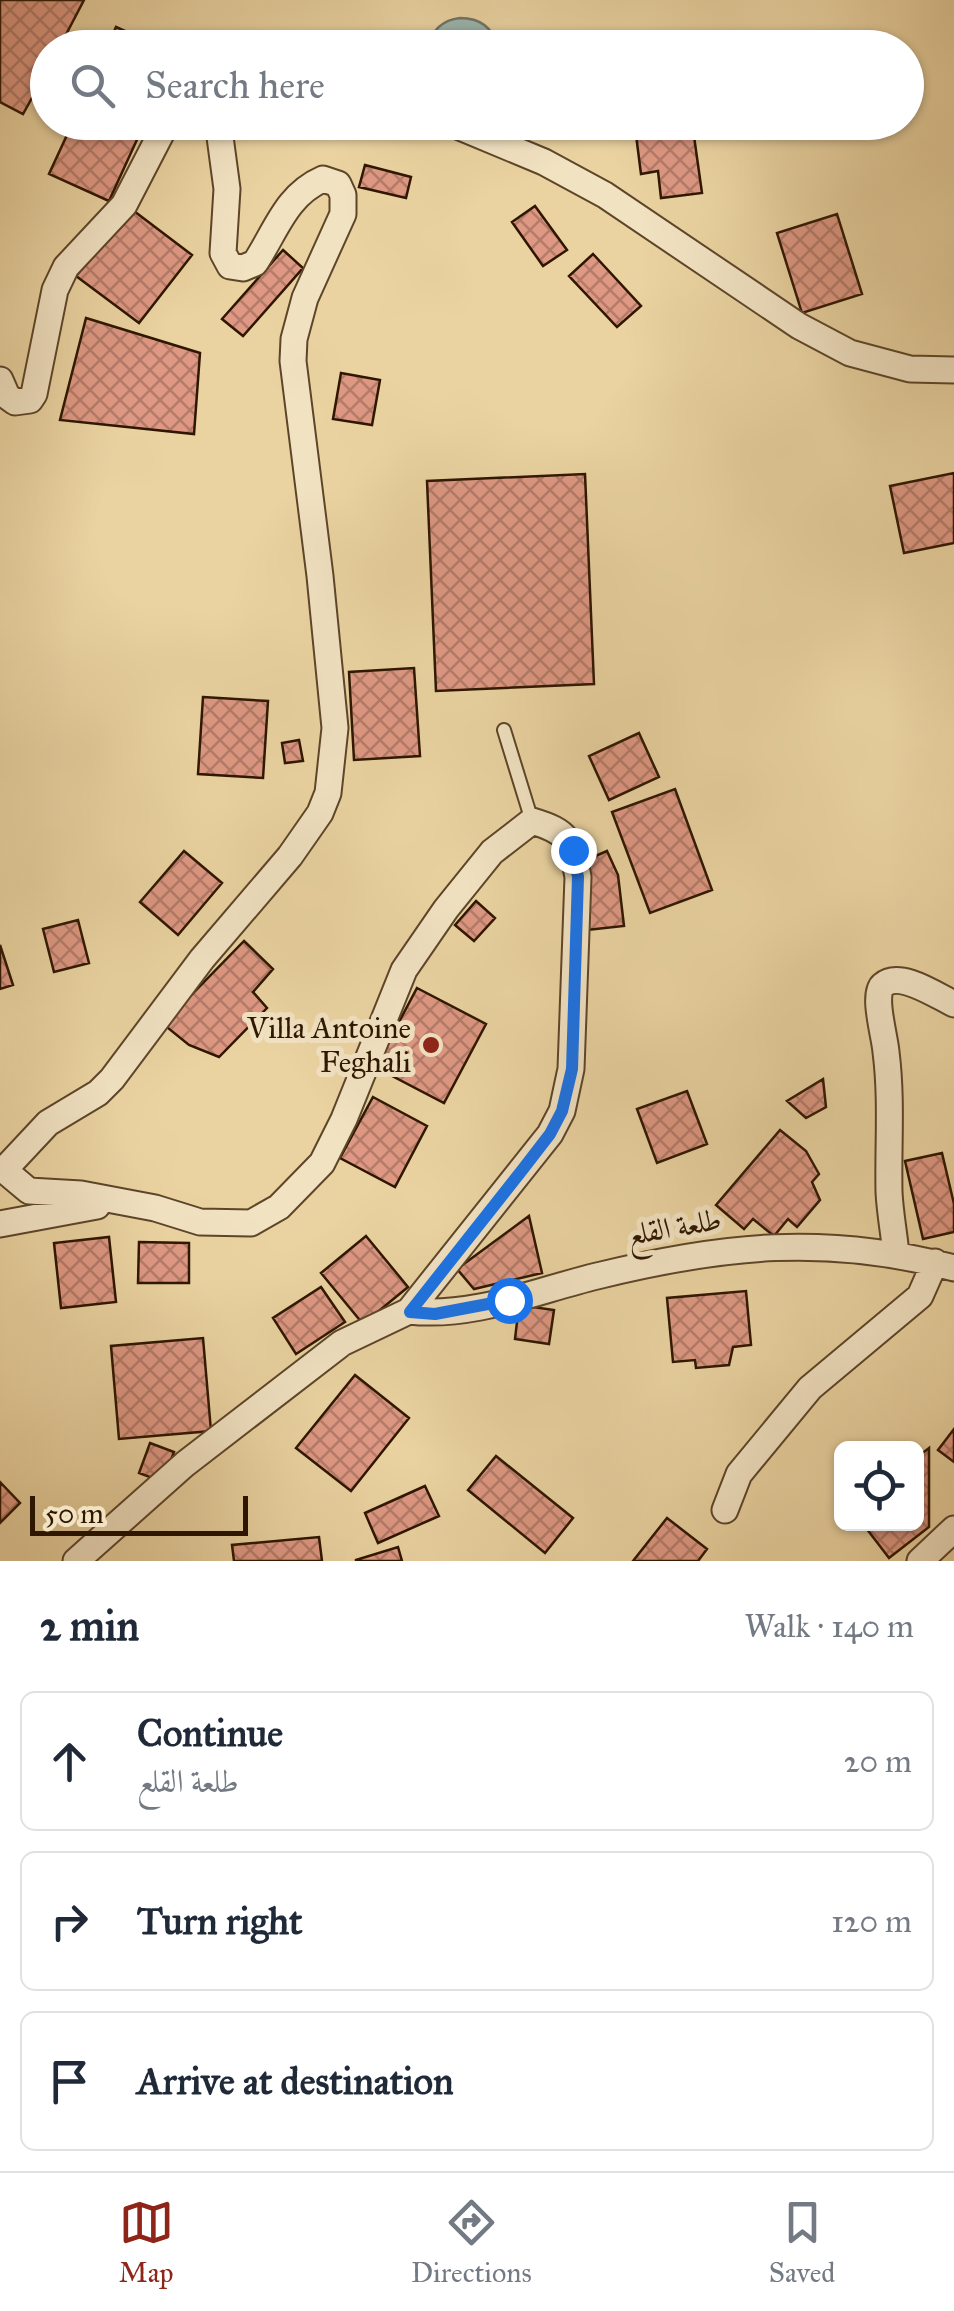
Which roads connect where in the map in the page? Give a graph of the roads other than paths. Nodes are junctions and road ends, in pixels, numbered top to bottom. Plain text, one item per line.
1 (158, 140) edge
2 (220, 140) edge
3 (491, 140) edge
4 (954, 370) edge
5 (0, 380) edge
6 (504, 730) dead end
7 (532, 821) junction
8 (954, 1004) edge
9 (2, 1172) edge
10 (116, 1203) junction
11 (0, 1224) edge
12 (896, 1254) junction
13 (944, 1265) edge
14 (410, 1312) junction
15 (725, 1510) dead end
16 (954, 1529) edge
17 (76, 1561) edge
18 (920, 1561) edge

1 - 5 street
2 - 9 street
3 - 4 street
6 - 7 lane
7 - 10 street
7 - 14 street
8 - 12 street
9 - 10 street
10 - 11 street
12 - 13 street, طلعة القلع
12 - 14 street, طلعة القلع
13 - 15 street
14 - 17 street
16 - 18 street

